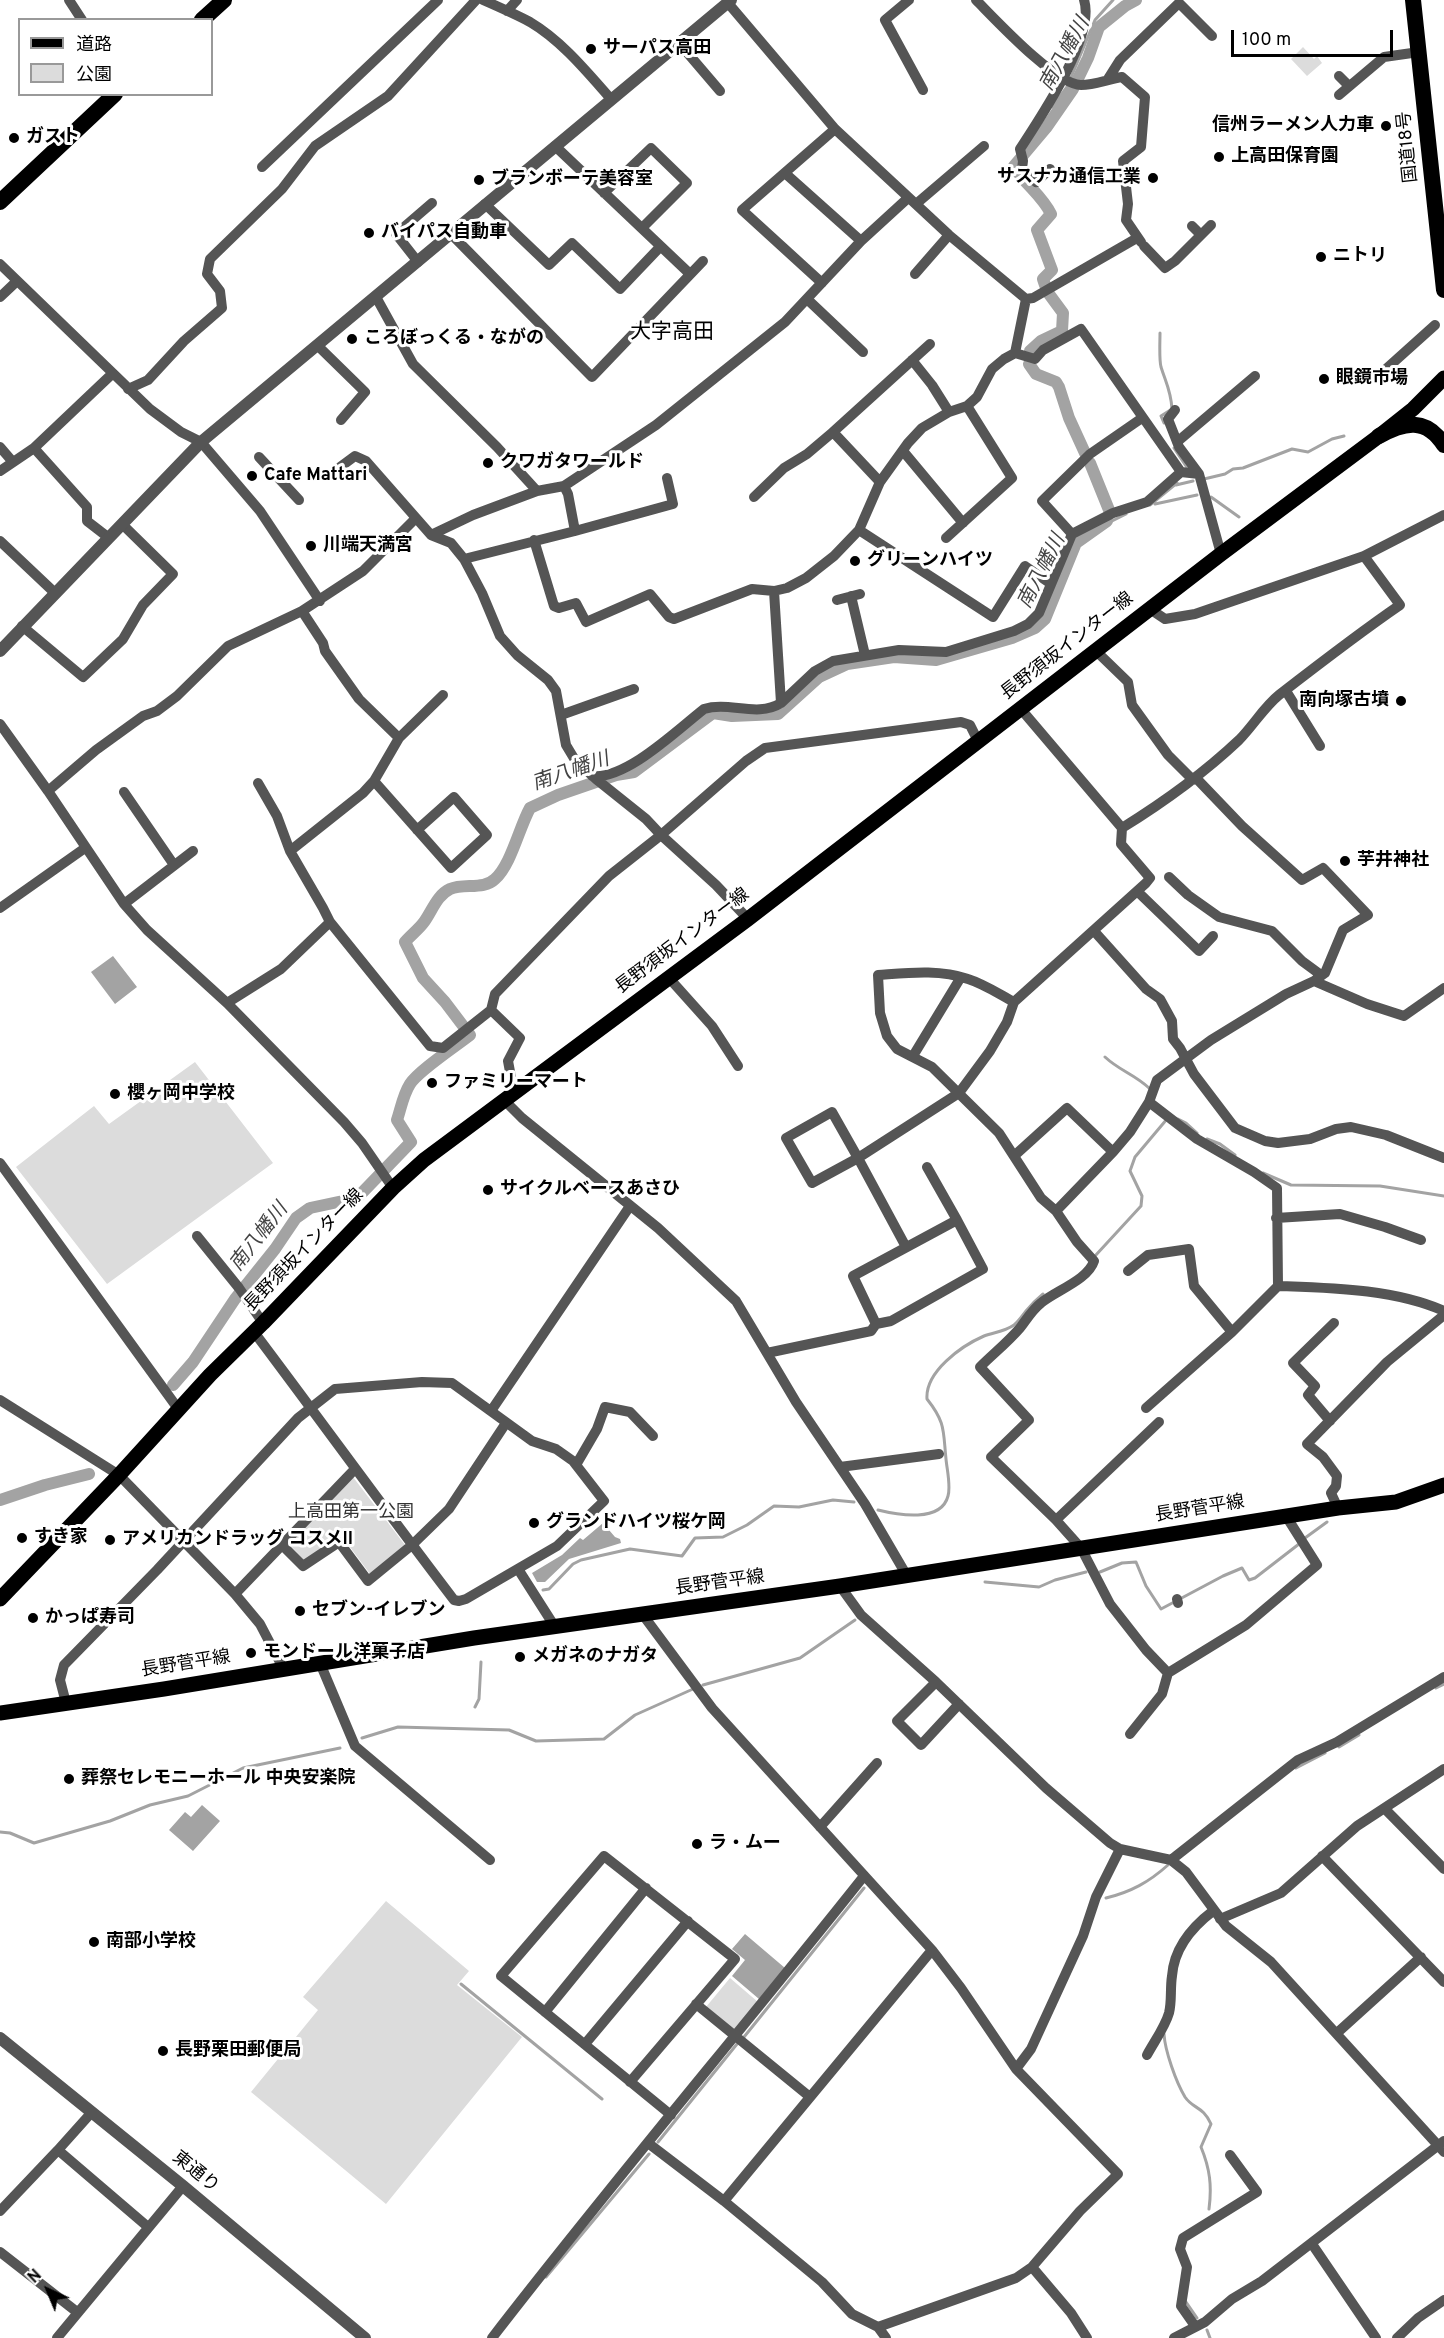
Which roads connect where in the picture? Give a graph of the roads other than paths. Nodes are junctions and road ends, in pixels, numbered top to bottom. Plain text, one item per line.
1 (69, 0) edge
2 (224, 0) edge
3 (438, 0) edge
4 (476, 0) edge
5 (483, 0) edge
6 (517, 0) edge
7 (909, 0) edge
8 (976, 0) edge
9 (1084, 0) edge
10 (1413, 0) edge
11 (725, 2) edge
12 (507, 11) junction
13 (81, 18) edge
14 (204, 18) edge
15 (1212, 36) dead end
16 (679, 43) junction
17 (1419, 52) junction
18 (1339, 76) dead end
19 (1108, 79) junction
20 (1065, 80) junction
21 (1349, 86) junction
22 (923, 90) dead end
23 (720, 91) dead end
24 (1339, 94) dead end
25 (110, 96) edge
26 (611, 99) junction
27 (835, 129) junction
28 (555, 146) junction
29 (984, 146) dead end
30 (262, 167) dead end
31 (1050, 169) dead end
32 (786, 174) junction
33 (604, 193) junction
34 (912, 201) junction
35 (0, 202) edge
36 (432, 203) dead end
37 (485, 204) junction
38 (1210, 225) dead end
39 (1192, 226) dead end
40 (642, 228) junction
41 (451, 234) junction
42 (950, 235) junction
43 (1201, 235) junction
44 (861, 242) junction
45 (1141, 242) junction
46 (660, 247) junction
47 (1441, 249) edge
48 (703, 261) dead end
49 (418, 262) junction
50 (0, 264) edge
51 (915, 273) dead end
52 (690, 274) junction
53 (17, 281) junction
54 (822, 283) junction
55 (1444, 290) edge
56 (0, 297) edge
57 (376, 297) junction
58 (1026, 298) junction
59 (807, 299) junction
60 (1435, 325) dead end
61 (930, 344) dead end
62 (318, 346) junction
63 (863, 352) dead end
64 (1015, 353) junction
65 (912, 360) junction
66 (112, 374) junction
67 (1255, 376) dead end
68 (1376, 378) dead end
69 (1444, 378) edge
70 (128, 389) junction
71 (967, 406) junction
72 (1175, 410) dead end
73 (949, 412) junction
74 (1142, 418) junction
75 (341, 420) dead end
76 (833, 432) junction
77 (1379, 436) junction
78 (201, 442) junction
79 (1177, 442) junction
80 (1444, 446) edge
81 (0, 447) edge
82 (34, 448) junction
83 (903, 451) junction
84 (259, 457) dead end
85 (12, 461) junction
86 (0, 471) edge
87 (1182, 472) junction
88 (332, 473) dead end
89 (1199, 474) junction
90 (667, 478) dead end
91 (880, 482) junction
92 (564, 486) junction
93 (537, 491) junction
94 (754, 497) dead end
95 (299, 500) dead end
96 (1444, 514) edge
97 (415, 519) junction
98 (963, 523) junction
99 (122, 524) junction
100 (859, 530) junction
101 (576, 531) junction
102 (1072, 534) junction
103 (431, 535) junction
104 (109, 538) junction
105 (946, 538) dead end
106 (534, 540) junction
107 (0, 542) edge
108 (1221, 554) junction
109 (1364, 556) junction
110 (464, 559) junction
111 (1051, 584) junction
112 (774, 591) junction
113 (55, 593) junction
114 (837, 600) dead end
115 (320, 601) junction
116 (1150, 609) junction
117 (303, 611) junction
118 (22, 627) junction
119 (0, 651) edge
120 (1096, 651) junction
121 (865, 655) junction
122 (634, 689) dead end
123 (1286, 691) junction
124 (443, 695) dead end
125 (781, 703) junction
126 (1020, 708) junction
127 (561, 715) junction
128 (0, 724) edge
129 (399, 738) junction
130 (978, 741) junction
131 (1320, 746) dead end
132 (1194, 779) junction
133 (597, 780) junction
134 (375, 781) junction
135 (258, 783) dead end
136 (48, 791) junction
137 (124, 792) dead end
138 (1122, 828) junction
139 (417, 830) junction
140 (661, 835) junction
141 (85, 848) junction
142 (193, 851) dead end
143 (290, 851) junction
144 (174, 865) junction
145 (1169, 877) dead end
146 (1138, 892) junction
147 (124, 904) junction
148 (0, 908) edge
149 (748, 919) junction
150 (330, 922) junction
151 (1094, 931) junction
152 (1213, 936) dead end
153 (962, 977) junction
154 (669, 978) junction
155 (1318, 978) junction
156 (1444, 988) edge
157 (1014, 1002) junction
158 (227, 1003) junction
159 (491, 1010) junction
160 (913, 1056) junction
161 (1186, 1060) junction
162 (738, 1066) dead end
163 (958, 1093) junction
164 (509, 1096) junction
165 (1149, 1102) junction
166 (1113, 1152) junction
167 (1014, 1156) junction
168 (858, 1158) junction
169 (1444, 1158) edge
170 (0, 1164) edge
171 (927, 1167) dead end
172 (393, 1188) junction
173 (630, 1206) junction
174 (1056, 1211) junction
175 (1276, 1218) junction
176 (957, 1220) junction
177 (197, 1236) dead end
178 (1421, 1240) dead end
179 (906, 1247) junction
180 (1128, 1271) dead end
181 (1278, 1286) junction
182 (1444, 1313) edge
183 (1334, 1323) dead end
184 (876, 1324) junction
185 (259, 1328) junction
186 (1232, 1332) junction
187 (767, 1353) junction
188 (0, 1401) edge
189 (1146, 1407) dead end
190 (311, 1408) junction
191 (179, 1410) junction
192 (491, 1411) junction
193 (1330, 1421) junction
194 (1159, 1422) dead end
195 (506, 1423) junction
196 (653, 1436) dead end
197 (939, 1454) dead end
198 (576, 1465) junction
199 (840, 1467) junction
200 (355, 1469) junction
201 (119, 1475) junction
202 (1444, 1485) edge
203 (1338, 1508) junction
204 (1286, 1516) junction
205 (1056, 1520) junction
206 (183, 1540) junction
207 (282, 1545) junction
208 (412, 1545) junction
209 (1081, 1548) junction
210 (518, 1569) junction
211 (907, 1576) junction
212 (840, 1586) junction
213 (1, 1594) edge
214 (235, 1594) junction
215 (643, 1615) junction
216 (555, 1627) junction
217 (320, 1663) junction
218 (283, 1668) junction
219 (1168, 1673) junction
220 (1444, 1677) edge
221 (936, 1682) junction
222 (66, 1703) junction
223 (959, 1704) junction
224 (0, 1713) edge
225 (1130, 1734) dead end
226 (877, 1763) dead end
227 (1444, 1769) edge
228 (1385, 1809) junction
229 (820, 1827) junction
230 (1120, 1849) junction
231 (1322, 1856) junction
232 (490, 1860) dead end
233 (1171, 1860) junction
234 (1444, 1869) edge
235 (864, 1876) junction
236 (646, 1888) junction
237 (1217, 1915) junction
238 (688, 1922) junction
239 (932, 1950) junction
240 (1421, 1957) junction
241 (1444, 1982) edge
242 (696, 2004) junction
243 (545, 2012) junction
244 (1337, 2033) junction
245 (736, 2037) junction
246 (0, 2038) edge
247 (585, 2044) junction
248 (1147, 2055) dead end
249 (1016, 2069) junction
250 (630, 2082) junction
251 (810, 2097) junction
252 (92, 2112) junction
253 (671, 2115) junction
254 (648, 2143) junction
255 (1442, 2146) edge
256 (58, 2150) junction
257 (1230, 2155) dead end
258 (183, 2186) junction
259 (724, 2201) junction
260 (0, 2211) edge
261 (148, 2227) junction
262 (1312, 2244) junction
263 (0, 2252) edge
264 (1032, 2266) junction
265 (1444, 2300) edge
266 (77, 2312) junction
267 (1195, 2326) junction
268 (878, 2327) junction
269 (57, 2338) edge
270 (365, 2338) edge
271 (492, 2338) edge
272 (886, 2338) edge
273 (1087, 2338) edge
274 (1174, 2338) edge
275 (1376, 2338) edge
276 (1397, 2338) edge

1 - 13 street
2 - 14 highway
3 - 30 street
4 - 70 street
5 - 12 street
6 - 12 street
7 - 22 street
8 - 20 street
9 - 20 street
10 - 17 highway, 国道18号
11 - 16 street
11 - 27 street
12 - 26 street
15 - 19 street
16 - 23 street
16 - 26 street
17 - 21 street
17 - 47 highway, 国道18号
18 - 21 street
19 - 20 street
19 - 45 street
20 - 31 street
21 - 24 street
25 - 35 highway
26 - 28 street
27 - 32 street
27 - 34 street
28 - 33 street
28 - 37 street
29 - 34 street
32 - 44 street
32 - 54 street
33 - 40 street
33 - 40 street
34 - 42 street
34 - 44 street
36 - 49 street
37 - 41 street
37 - 46 street
38 - 43 street
39 - 43 street
40 - 46 street
41 - 49 street
41 - 52 street
42 - 51 street
42 - 58 street
43 - 45 street
44 - 54 street
45 - 58 street
46 - 52 street
47 - 55 highway, 国道18号
48 - 52 street
49 - 57 street
50 - 53 street
53 - 56 street
53 - 66 street
54 - 59 street
57 - 62 street
57 - 93 street
58 - 64 street
59 - 63 street
59 - 92 street
60 - 68 street
61 - 65 street
62 - 75 street
62 - 78 street
64 - 71 street
64 - 74 street
65 - 73 street
65 - 76 street
66 - 70 street
66 - 82 street
67 - 79 street
69 - 77 main road, 長野須坂インター線
70 - 78 street
71 - 73 street
71 - 98 street
72 - 79 street
73 - 83 street
74 - 87 street
74 - 102 street
76 - 91 street
76 - 94 street
77 - 80 highway
77 - 108 main road, 長野須坂インター線
78 - 99 street
78 - 115 street
79 - 89 street
81 - 85 street
82 - 85 street
82 - 104 street
83 - 91 street
83 - 98 street
84 - 95 street
85 - 86 street
87 - 89 street
87 - 102 street
88 - 97 street
89 - 108 street
90 - 101 street
91 - 100 street
92 - 93 street
92 - 101 street
93 - 103 street
96 - 109 street
97 - 103 street
97 - 115 street
98 - 105 street
99 - 104 street
99 - 118 street
100 - 111 street
100 - 112 street
101 - 106 street
102 - 111 street
103 - 110 street
104 - 113 street
106 - 110 street
106 - 112 street
107 - 113 street
108 - 116 main road, 長野須坂インター線
109 - 116 street
109 - 123 street
110 - 127 street
111 - 121 street
112 - 125 street
113 - 118 street
114 - 121 street
115 - 117 street
116 - 120 main road, 長野須坂インター線
117 - 129 street
117 - 136 street
118 - 119 street
120 - 126 main road, 長野須坂インター線
120 - 132 street
121 - 125 street
122 - 127 street
123 - 131 street
123 - 132 street
124 - 129 street
125 - 133 street
126 - 130 main road, 長野須坂インター線
126 - 138 street
127 - 133 street
128 - 136 street
129 - 134 street
130 - 140 street
130 - 149 main road, 長野須坂インター線
132 - 138 street
132 - 155 street
133 - 140 street
134 - 139 street
134 - 143 street
135 - 143 street
136 - 141 street
137 - 144 street
138 - 146 street
139 - 139 street
140 - 149 street
140 - 159 street
141 - 147 street
141 - 148 street
142 - 144 street
143 - 150 street
144 - 147 street
145 - 155 street
146 - 151 street
146 - 152 street
147 - 158 street
149 - 154 main road, 長野須坂インター線
150 - 158 street
150 - 159 street
151 - 157 street
151 - 161 street
153 - 157 street
153 - 160 street
153 - 160 street
154 - 162 street
154 - 164 main road, 長野須坂インター線
155 - 156 street
155 - 161 street
157 - 163 street
158 - 172 street
159 - 164 street
160 - 163 street
161 - 165 street
161 - 169 street
163 - 167 street
163 - 168 street
164 - 172 main road, 長野須坂インター線
164 - 173 street
165 - 166 street
165 - 175 street
166 - 167 street
166 - 174 street
167 - 174 street
168 - 168 street
168 - 179 street
170 - 191 street
171 - 176 street
172 - 185 main road, 長野須坂インター線
173 - 187 street
173 - 192 street
174 - 205 street
175 - 178 street
175 - 181 street
176 - 179 street
176 - 184 street
177 - 185 street
179 - 184 street
180 - 186 street
181 - 182 street
181 - 186 street
182 - 193 street
183 - 193 street
184 - 187 street
185 - 190 street
185 - 191 main road, 長野須坂インター線
186 - 189 street
187 - 199 street
188 - 201 street
190 - 192 street
190 - 200 street
190 - 206 street
191 - 201 main road, 長野須坂インター線
192 - 195 street
193 - 203 street
194 - 205 street
195 - 198 street
195 - 208 street
196 - 198 street
197 - 199 street
198 - 210 street
199 - 211 street
200 - 207 street
200 - 208 street
201 - 206 street
201 - 213 main road, 長野須坂インター線
202 - 203 main road, 長野菅平線
203 - 204 main road, 長野菅平線
204 - 209 main road, 長野菅平線
204 - 219 street
205 - 209 street
206 - 214 street
206 - 222 street
207 - 208 street
207 - 214 street
208 - 210 street
209 - 211 main road, 長野菅平線
209 - 219 street
210 - 216 street
211 - 212 main road, 長野菅平線
212 - 215 main road, 長野菅平線
212 - 221 street
214 - 218 street
215 - 216 main road, 長野菅平線
215 - 229 street
216 - 217 main road, 長野菅平線
217 - 218 main road, 長野菅平線
217 - 232 street
218 - 222 main road, 長野菅平線
219 - 225 street
220 - 233 street
221 - 223 street
221 - 223 street
222 - 224 main road, 長野菅平線
223 - 230 street
226 - 229 street
227 - 228 street
228 - 231 street
228 - 234 street
229 - 235 street
230 - 233 street
230 - 249 street
231 - 237 street
231 - 240 street
233 - 237 street
235 - 239 street
235 - 245 street
236 - 238 street
236 - 243 street
236 - 243 street
237 - 244 street
237 - 248 street
238 - 242 street
238 - 247 street
239 - 249 street
239 - 251 street
240 - 241 street
240 - 244 street
242 - 245 street
242 - 250 street
243 - 247 street
244 - 255 street
245 - 251 street
245 - 253 street
246 - 252 street, 東通り
247 - 250 street
249 - 264 street
250 - 253 street
251 - 259 street
252 - 256 street
252 - 258 street, 東通り
253 - 254 street
254 - 259 street
254 - 271 street
255 - 262 street
256 - 260 street
256 - 261 street
257 - 267 street
258 - 261 street
258 - 270 street, 東通り
259 - 268 street
261 - 266 street
262 - 267 street
262 - 275 street
263 - 266 street
264 - 268 street
264 - 273 street
265 - 276 street
266 - 269 street
267 - 274 street
268 - 272 street

